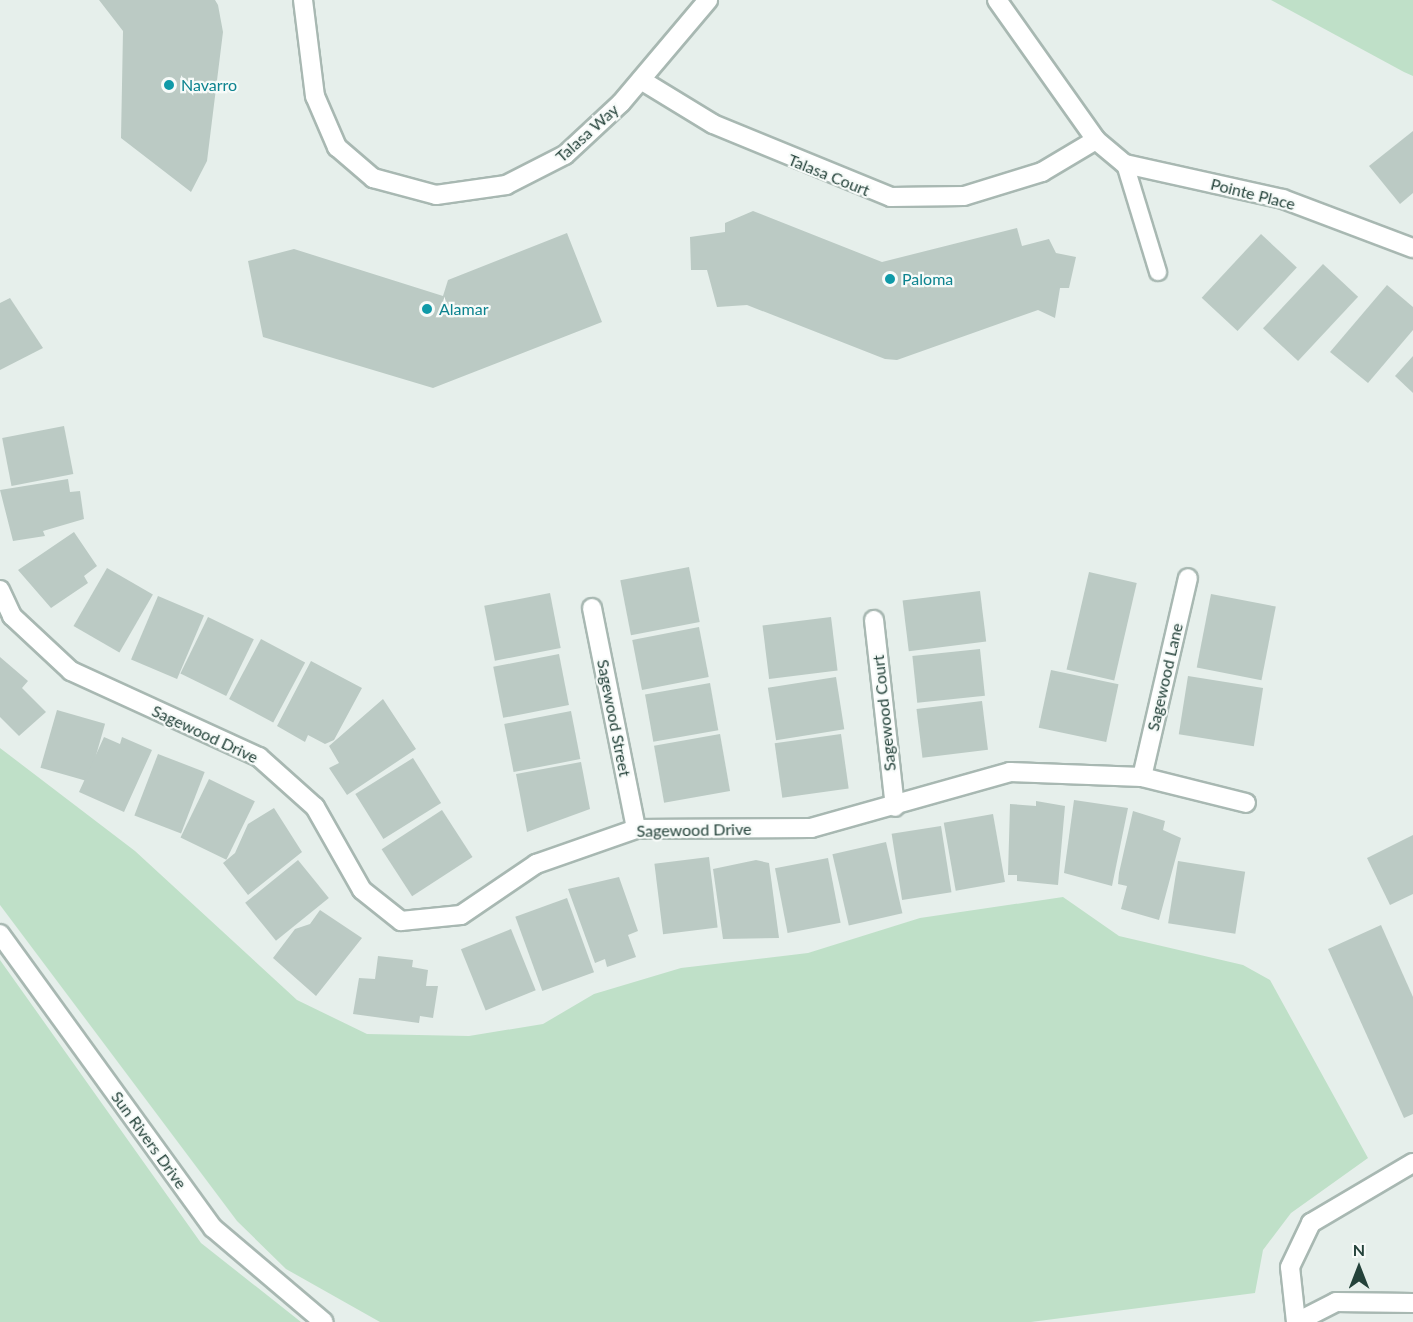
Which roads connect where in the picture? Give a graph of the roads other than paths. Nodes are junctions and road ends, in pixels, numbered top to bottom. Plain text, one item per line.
1 (303, 0) edge
2 (708, 0) edge
3 (997, 0) edge
4 (641, 80) junction
5 (1096, 140) junction
6 (1125, 164) junction
7 (1413, 248) edge
8 (1158, 272) dead end
9 (1188, 578) dead end
10 (0, 590) edge
11 (592, 608) dead end
12 (874, 620) dead end
13 (1142, 777) junction
14 (1246, 803) dead end
15 (895, 807) junction
16 (636, 829) junction
17 (0, 934) edge
18 (1413, 1163) edge
19 (1413, 1303) edge
20 (324, 1322) edge
21 (1296, 1322) edge

1 - 4 street, Talasa Way
2 - 4 street, Talasa Way
3 - 5 street
4 - 5 street, Talasa Court
5 - 6 street, Pointe Place
6 - 7 street, Pointe Place
6 - 8 lane
9 - 13 street, Sagewood Lane
10 - 16 street, Sagewood Drive
11 - 16 street, Sagewood Street
12 - 15 street, Sagewood Court
13 - 14 street, Sagewood Drive
13 - 15 street, Sagewood Drive
15 - 16 street, Sagewood Drive
17 - 20 street, Sun Rivers Drive
18 - 21 street
19 - 21 street

